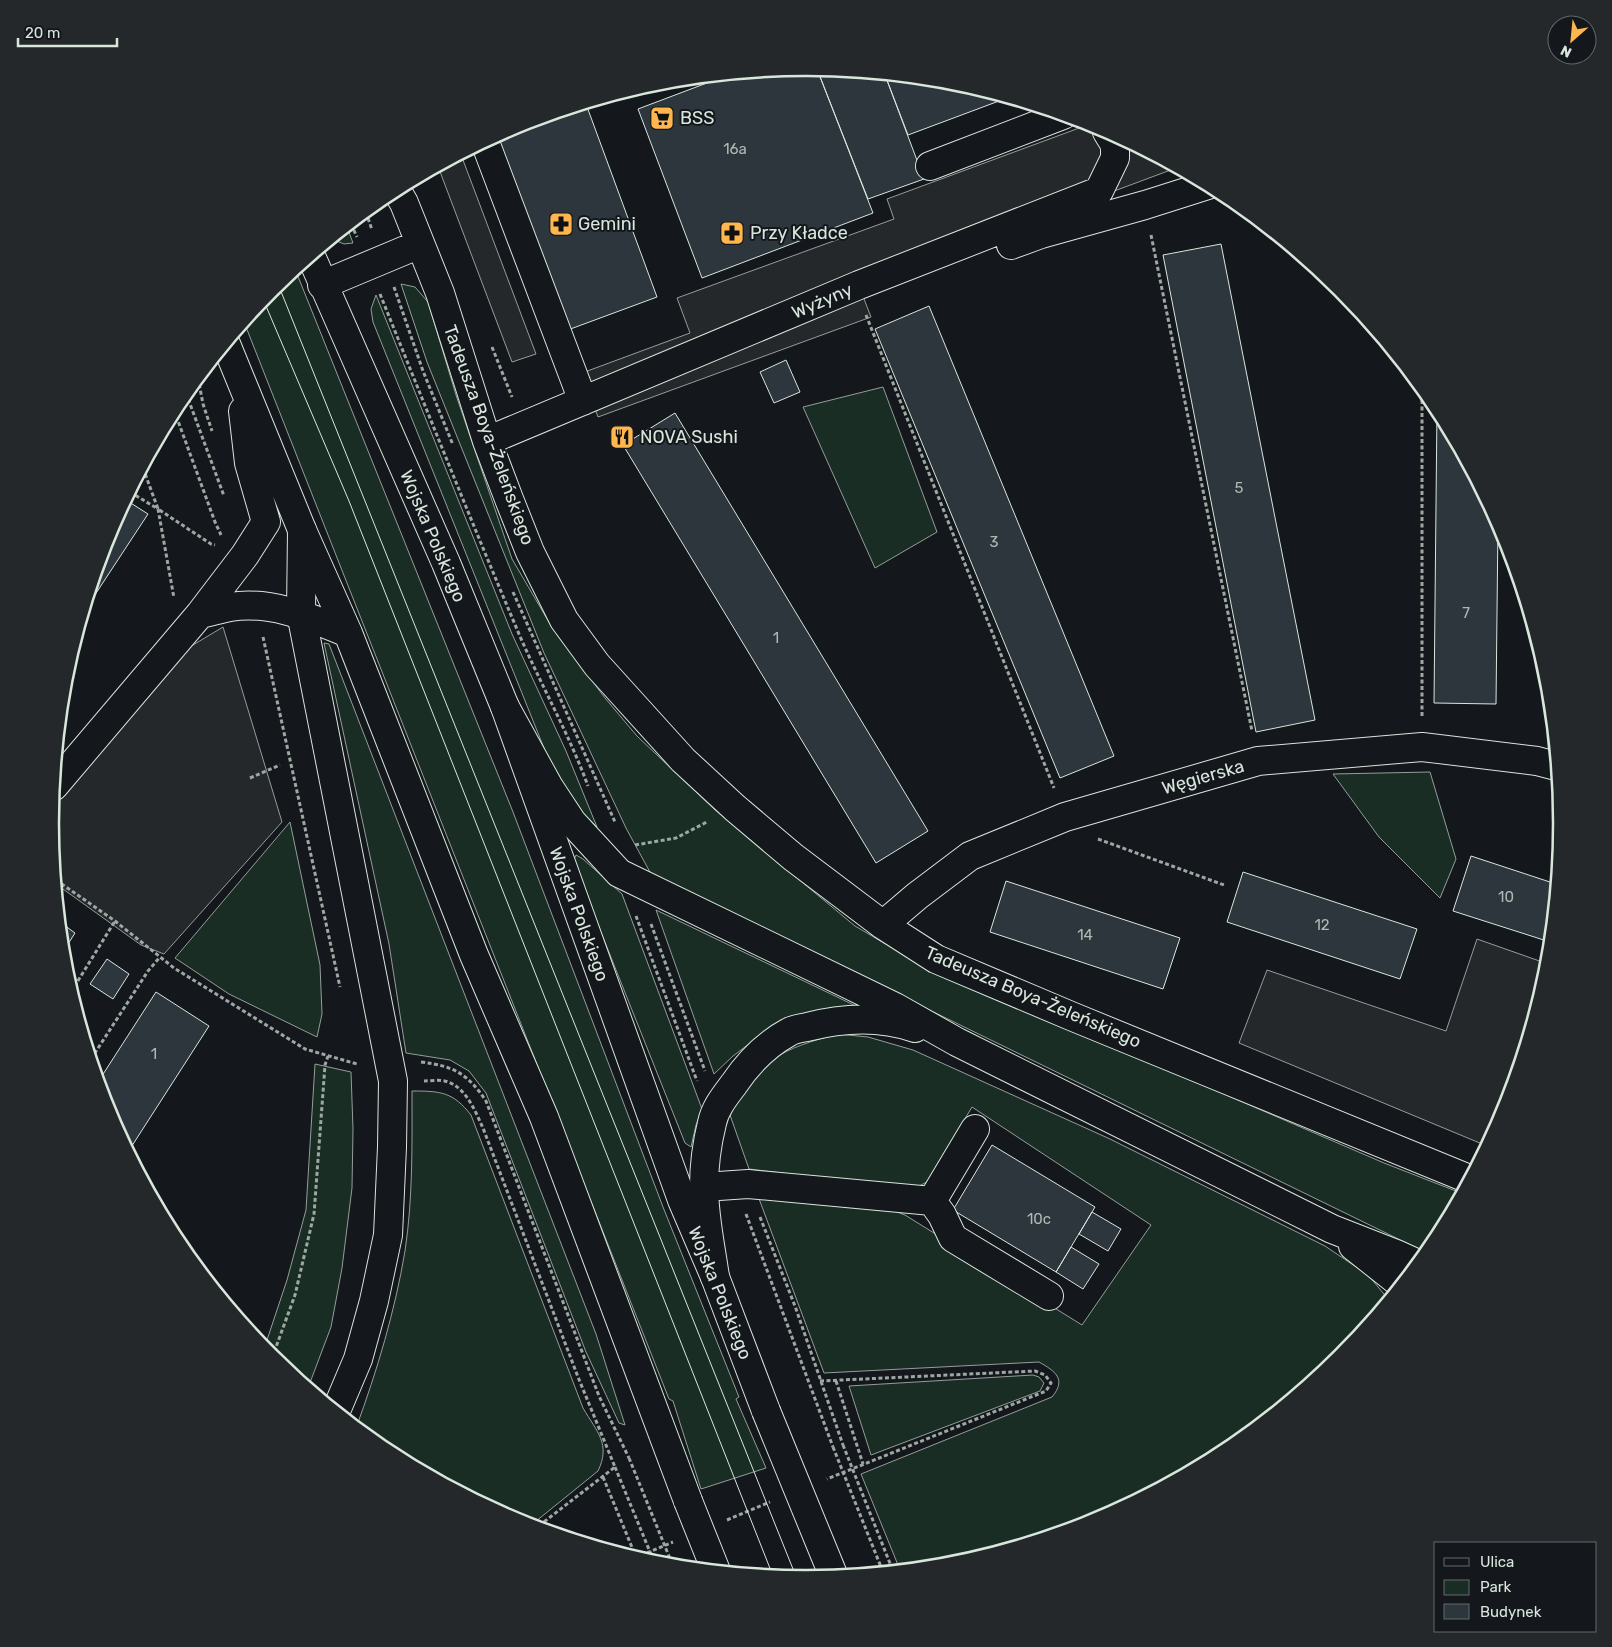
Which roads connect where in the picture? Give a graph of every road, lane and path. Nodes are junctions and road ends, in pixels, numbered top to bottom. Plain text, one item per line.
1 (1053, 119) edge
2 (1116, 144) edge
3 (487, 148) edge
4 (930, 166) dead end
5 (1199, 188) edge
6 (399, 197) edge
7 (1145, 206) junction
8 (368, 219) edge
9 (354, 229) edge
10 (420, 244) junction
11 (313, 262) edge
12 (377, 262) junction
13 (903, 269) junction
14 (322, 285) junction
15 (865, 312) dead end
16 (228, 350) edge
17 (240, 382) junction
18 (583, 401) junction
19 (1422, 401) edge
20 (189, 402) edge
21 (178, 420) edge
22 (487, 440) junction
23 (457, 454) dead end
24 (146, 475) edge
25 (135, 495) edge
26 (225, 498) dead end
27 (158, 510) junction
28 (302, 530) junction
29 (223, 539) dead end
30 (219, 546) dead end
31 (513, 592) dead end
32 (176, 605) dead end
33 (257, 606) junction
34 (301, 613) junction
35 (200, 614) junction
36 (348, 633) junction
37 (505, 707) junction
38 (1422, 746) junction
39 (1258, 761) junction
40 (280, 765) dead end
41 (1551, 765) edge
42 (250, 778) dead end
43 (60, 779) edge
44 (590, 791) dead end
45 (735, 808) junction
46 (1065, 816) junction
47 (616, 823) dead end
48 (1094, 836) dead end
49 (628, 878) junction
50 (61, 884) edge
51 (1224, 885) dead end
52 (115, 921) junction
53 (883, 925) junction
54 (160, 957) junction
55 (76, 983) edge
56 (342, 996) dead end
57 (957, 1042) junction
58 (95, 1053) edge
59 (356, 1054) dead end
60 (328, 1056) junction
61 (358, 1064) junction
62 (392, 1072) junction
63 (715, 1114) junction
64 (975, 1129) dead end
65 (1464, 1177) edge
66 (741, 1184) junction
67 (704, 1187) junction
68 (932, 1201) junction
69 (1332, 1230) junction
70 (1411, 1261) edge
71 (715, 1277) junction
72 (1397, 1281) edge
73 (1049, 1296) dead end
74 (275, 1349) edge
75 (820, 1380) junction
76 (836, 1381) junction
77 (338, 1406) edge
78 (863, 1464) junction
79 (615, 1467) junction
80 (603, 1477) junction
81 (827, 1479) dead end
82 (772, 1501) dead end
83 (726, 1520) dead end
84 (543, 1523) edge
85 (681, 1538) dead end
86 (632, 1549) edge
87 (646, 1553) edge
88 (651, 1554) edge
89 (670, 1558) edge
90 (713, 1565) edge
91 (891, 1565) edge
92 (882, 1566) edge
93 (831, 1570) edge

1 - 4 street
2 - 13 street, Wyżyny
3 - 18 street
5 - 7 street
6 - 10 street, Tadeusza Boya-Żeleńskiego
7 - 13 street
7 - 39 path
8 - 12 path
9 - 12 path
10 - 12 street
10 - 22 street, Tadeusza Boya-Żeleńskiego
11 - 14 street, Wojska Polskiego
12 - 14 street
12 - 23 path
12 - 44 path
13 - 18 street, Wyżyny
14 - 37 street, Wojska Polskiego
15 - 46 path
16 - 17 street
17 - 28 street
17 - 35 street
18 - 22 street, Wyżyny
19 - 38 path
20 - 26 path
21 - 29 path
22 - 45 street, Tadeusza Boya-Żeleńskiego
24 - 27 path
25 - 27 path
27 - 30 path
27 - 32 path
28 - 34 street
28 - 36 street
31 - 47 path
33 - 34 street
33 - 35 street
33 - 56 path
34 - 36 street
34 - 62 street
35 - 43 street
36 - 90 street, bridge
37 - 49 street
37 - 71 street, Wojska Polskiego
38 - 39 street, Węgierska
38 - 41 street, Węgierska
39 - 46 street, Węgierska
40 - 42 path
45 - 49 path
45 - 53 street, Tadeusza Boya-Żeleńskiego
46 - 53 street, Węgierska
48 - 51 path
49 - 57 street
49 - 63 path
49 - 63 path
50 - 52 path
52 - 54 path
52 - 55 path
53 - 65 street, Tadeusza Boya-Żeleńskiego
54 - 58 path
54 - 60 path
57 - 63 street
57 - 69 street
59 - 61 path
60 - 61 path
60 - 74 path
61 - 62 path
62 - 77 street
62 - 79 path
62 - 89 path, bridge
63 - 67 street
64 - 68 street
66 - 67 street
66 - 68 street
66 - 75 path
66 - 92 path, bridge
67 - 71 street
68 - 73 street
69 - 70 street
69 - 72 street
71 - 93 street, Wojska Polskiego, bridge
75 - 76 path
75 - 91 path, bridge
76 - 78 path
76 - 78 path
78 - 81 path
79 - 80 path
79 - 88 path, bridge
80 - 84 path
80 - 86 path
82 - 83 path
85 - 87 path

